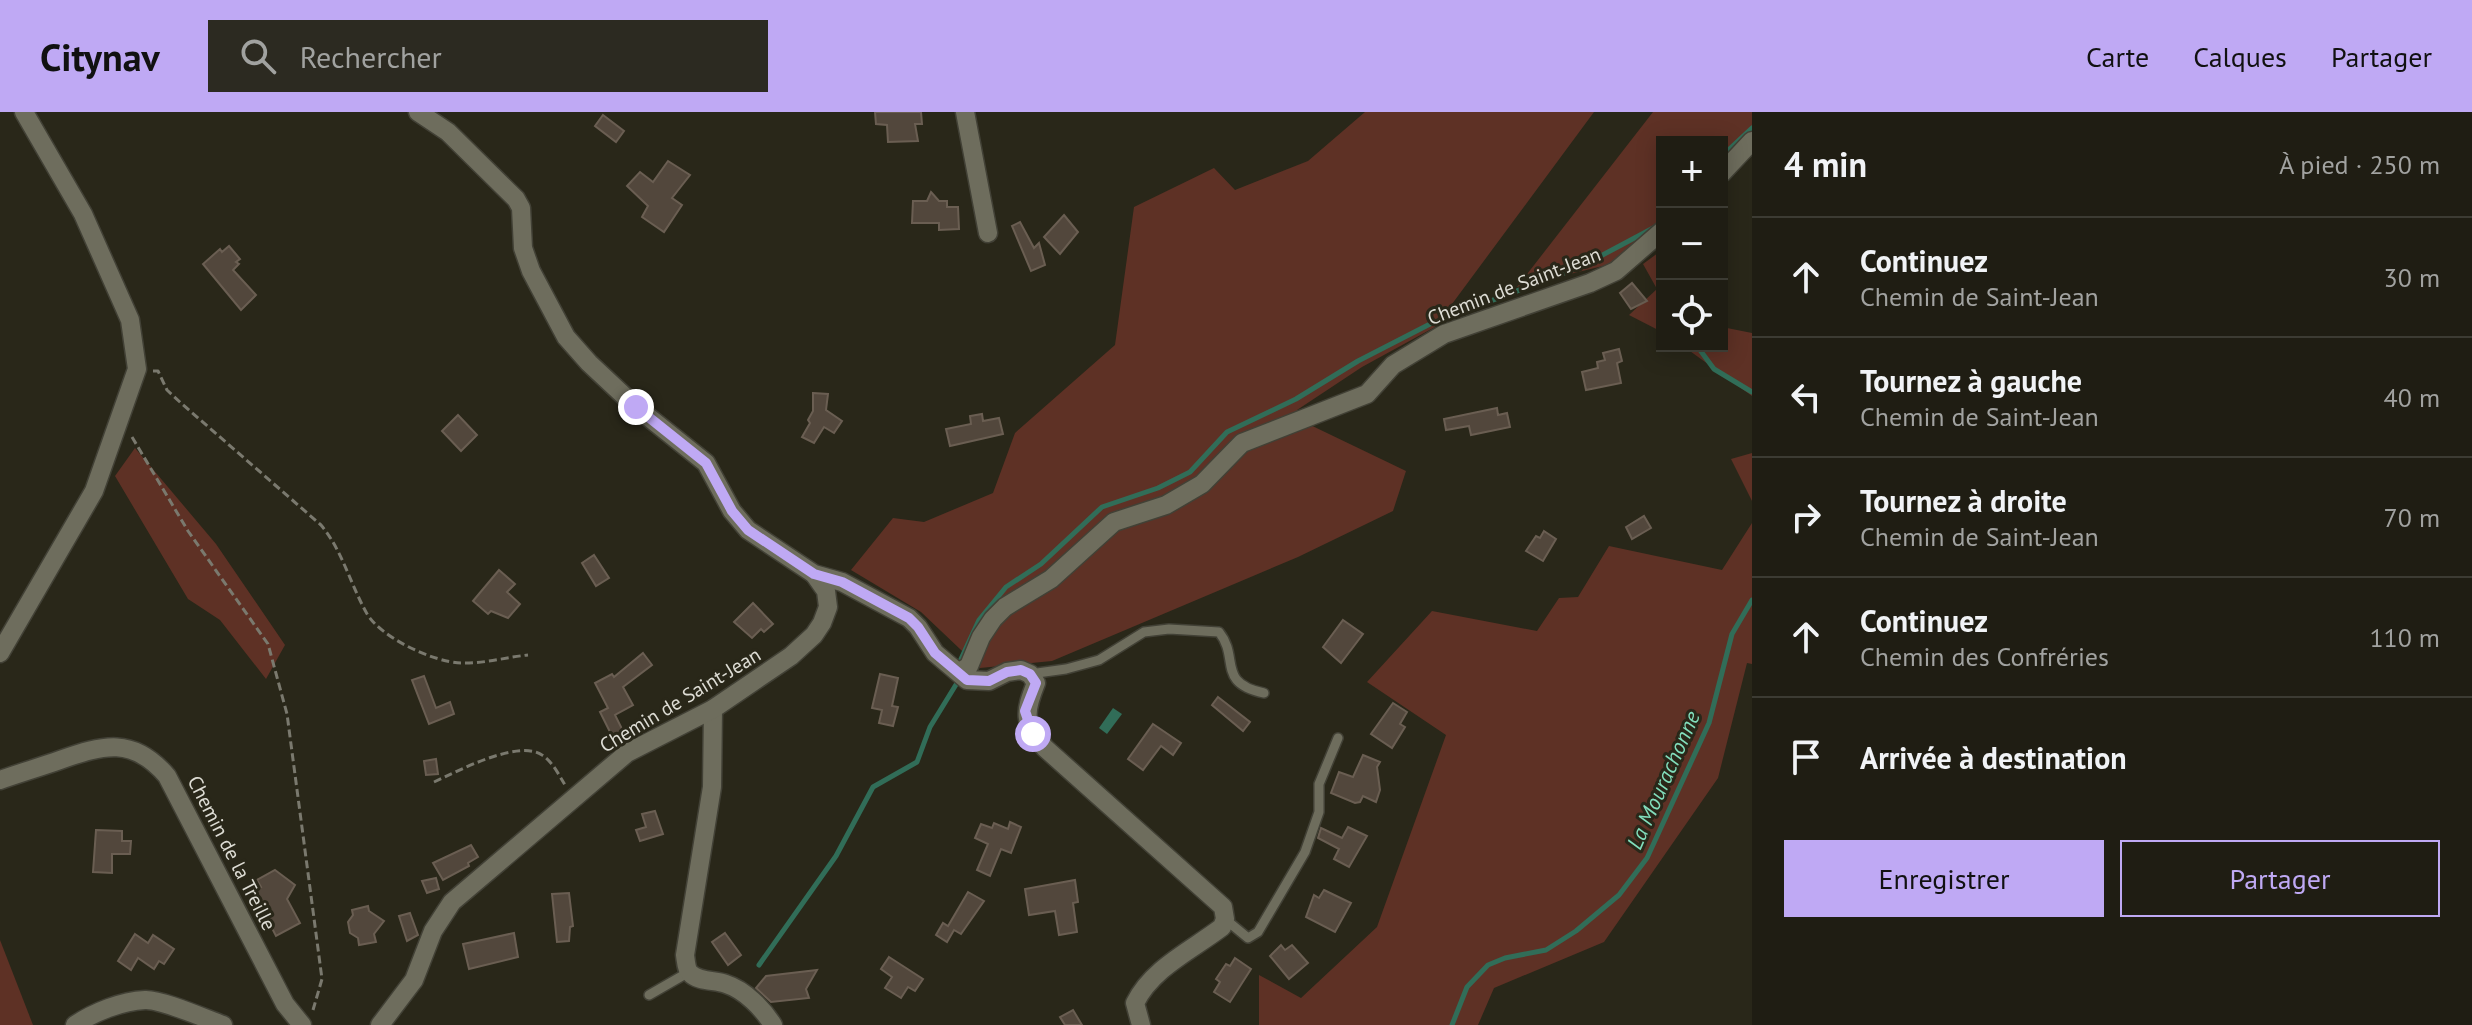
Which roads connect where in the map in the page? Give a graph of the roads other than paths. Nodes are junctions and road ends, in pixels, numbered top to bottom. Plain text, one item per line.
1 (24, 112) edge
2 (418, 112) edge
3 (965, 112) edge
4 (1752, 141) edge
5 (1728, 167) edge
6 (988, 233) dead end
7 (1656, 236) edge
8 (814, 574) junction
9 (0, 653) edge
10 (960, 672) junction
11 (1030, 674) junction
12 (1264, 693) dead end
13 (713, 709) junction
14 (1338, 738) dead end
15 (0, 780) edge
16 (1225, 919) junction
17 (689, 972) junction
18 (649, 995) dead end
19 (307, 1017) edge
20 (75, 1025) edge
21 (223, 1025) edge
22 (380, 1025) edge
23 (773, 1025) edge
24 (1141, 1025) edge

1 - 9 street
2 - 8 street
3 - 6 street
4 - 5 street
7 - 10 street, Chemin de Saint-Jean
8 - 10 street
8 - 13 street, Chemin de Saint-Jean
10 - 11 street
11 - 12 lane
11 - 16 street
13 - 17 street
13 - 22 street, Chemin de Saint-Jean
14 - 16 lane
15 - 19 street, Chemin de la Treille
16 - 24 street
17 - 18 lane
17 - 23 street
20 - 21 street

